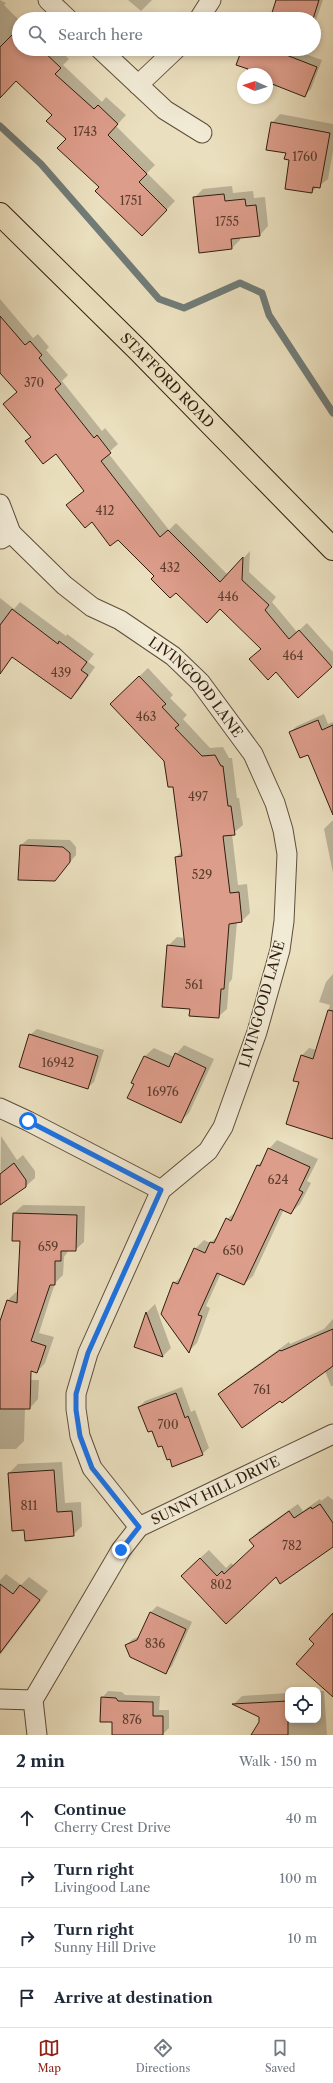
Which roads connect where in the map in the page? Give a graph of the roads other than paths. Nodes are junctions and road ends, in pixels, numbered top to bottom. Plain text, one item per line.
1 (48, 0) edge
2 (211, 0) edge
3 (61, 12) edge
4 (203, 12) edge
5 (108, 56) edge
6 (168, 56) edge
7 (138, 84) junction
8 (202, 133) dead end
9 (0, 214) edge
10 (0, 504) edge
11 (5, 536) edge
12 (333, 549) edge
13 (0, 1108) edge
14 (161, 1190) junction
15 (333, 1434) edge
16 (139, 1527) junction
17 (0, 1699) edge
18 (33, 1700) junction
19 (38, 1735) edge

1 - 3 street
2 - 4 street
5 - 7 street
6 - 7 street
7 - 8 street
9 - 12 main road, STAFFORD ROAD
10 - 11 street, LIVINGOOD LANE
11 - 14 street, LIVINGOOD LANE
13 - 14 street
14 - 16 street, LIVINGOOD LANE
15 - 16 street, SUNNY HILL DRIVE
16 - 18 street, SUNNY HILL DRIVE
17 - 18 street
18 - 19 street

